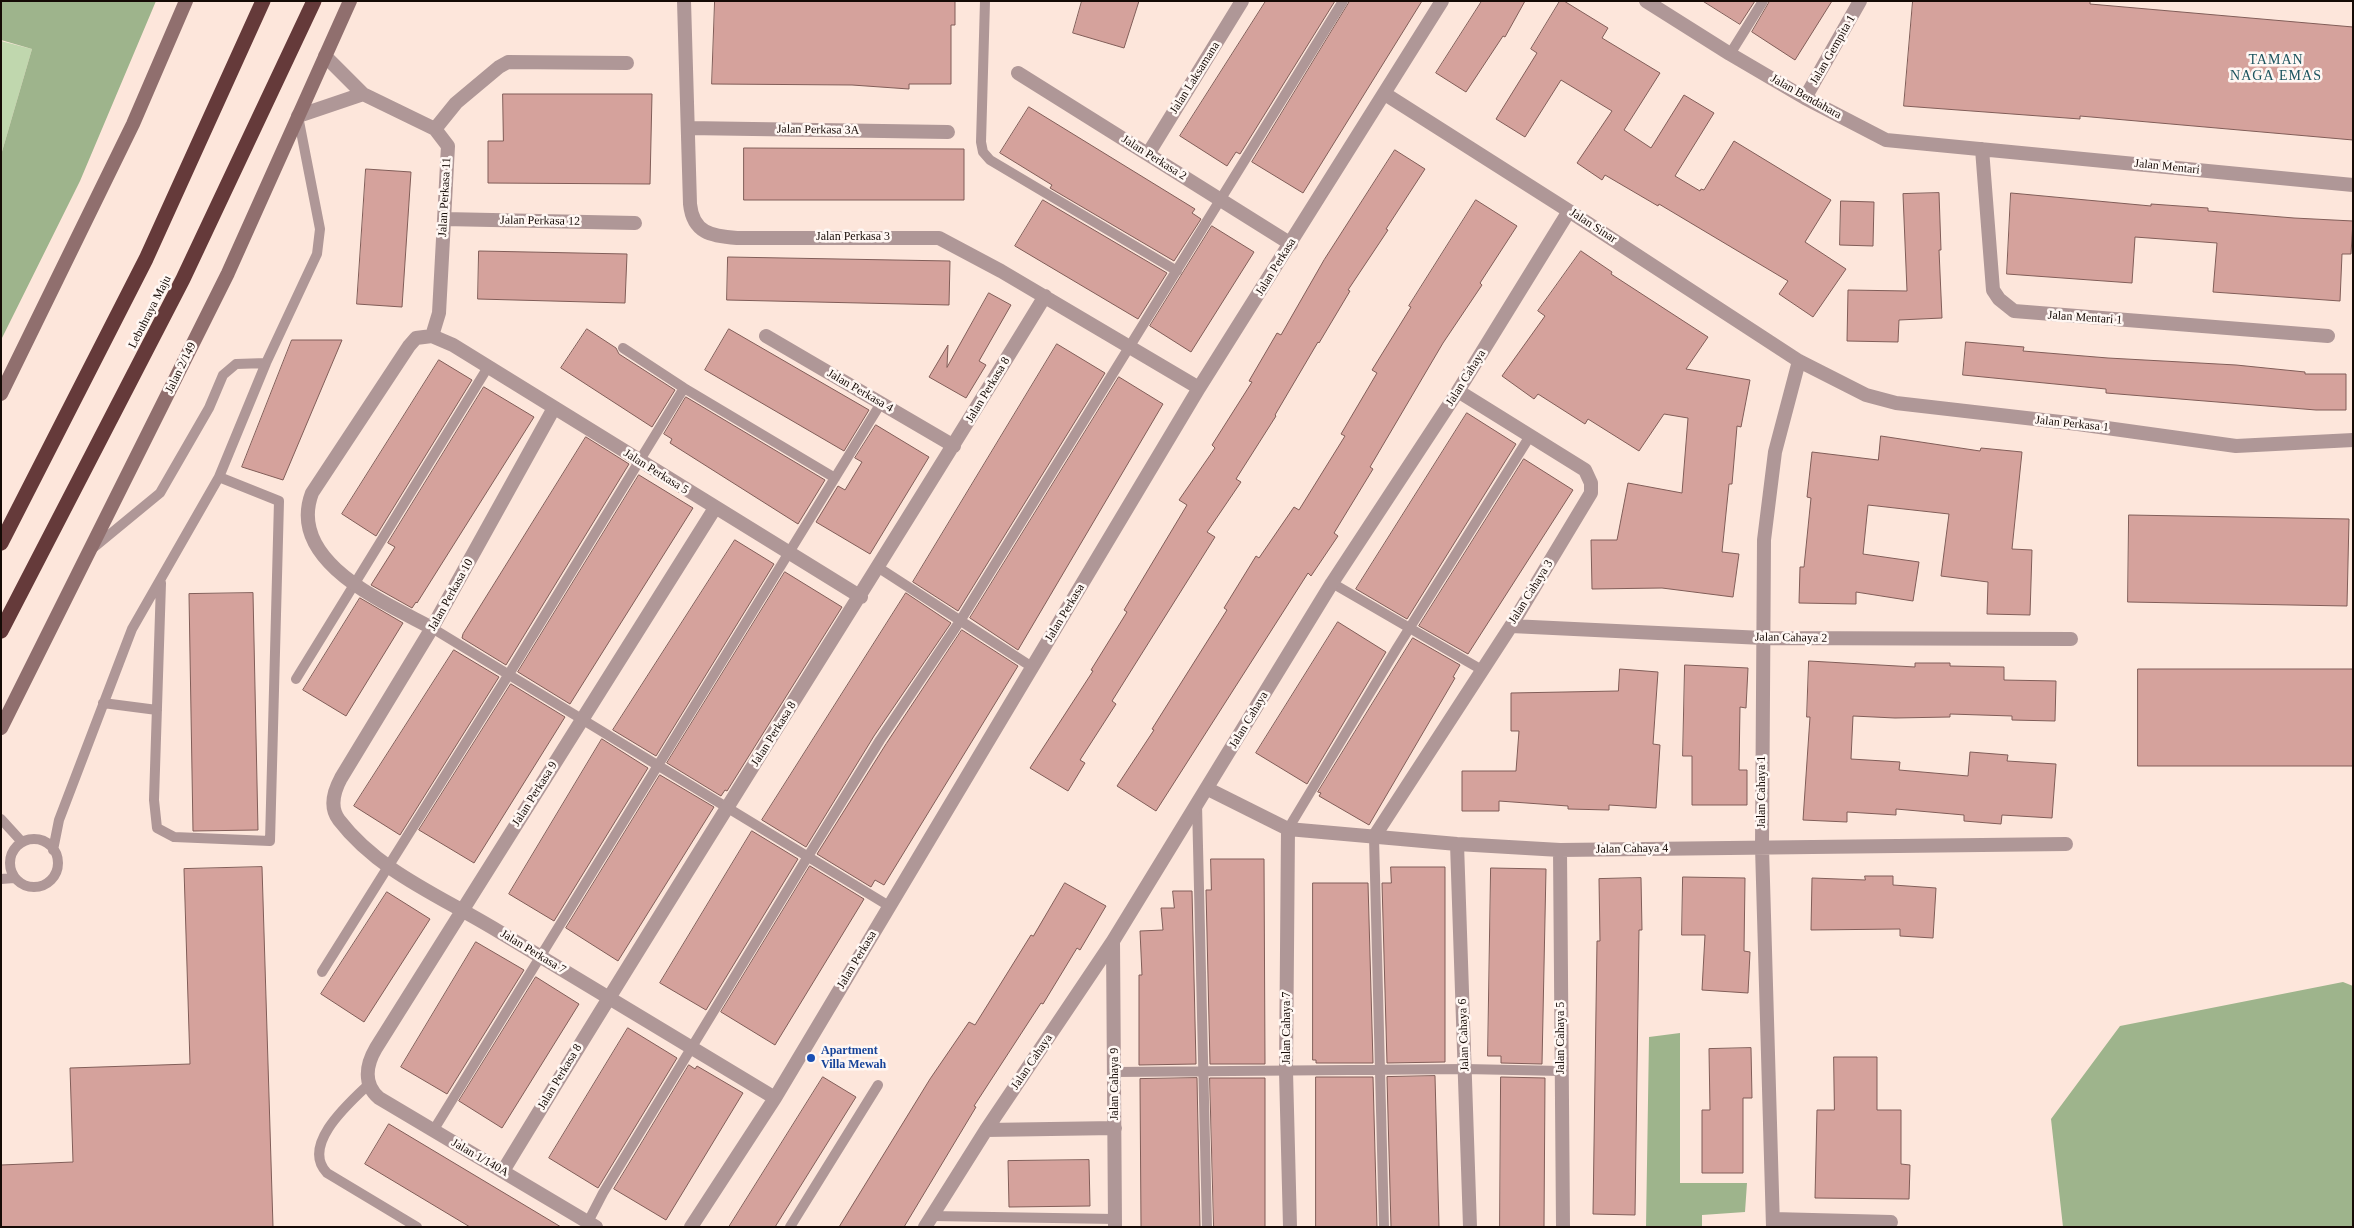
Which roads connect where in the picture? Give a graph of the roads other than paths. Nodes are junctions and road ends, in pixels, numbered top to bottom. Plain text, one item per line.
1 (186, 1) edge
2 (263, 1) edge
3 (314, 1) edge
4 (350, 1) edge
5 (684, 1) edge
6 (985, 1) edge
7 (1242, 1) edge
8 (1343, 1) edge
9 (1442, 1) edge
10 (1763, 1) edge
11 (1860, 1) edge
12 (1652, 3) edge
13 (1730, 54) junction
14 (325, 56) junction
15 (627, 63) dead end
16 (1018, 73) dead end
17 (363, 94) junction
18 (1385, 94) junction
19 (1805, 98) junction
20 (298, 116) junction
21 (435, 128) junction
22 (688, 128) junction
23 (948, 132) dead end
24 (1982, 149) junction
25 (1148, 154) junction
26 (2353, 186) edge
27 (1220, 200) junction
28 (1569, 211) junction
29 (444, 219) junction
30 (635, 223) dead end
31 (1290, 244) junction
32 (1176, 271) junction
33 (1044, 296) junction
34 (432, 336) junction
35 (766, 336) dead end
36 (2328, 336) dead end
37 (1130, 347) junction
38 (623, 348) dead end
39 (1799, 361) junction
40 (266, 363) junction
41 (488, 367) junction
42 (684, 388) junction
43 (1199, 388) junction
44 (1458, 391) junction
45 (1, 394) edge
46 (881, 403) junction
47 (554, 408) junction
48 (1530, 436) junction
49 (2353, 440) edge
50 (954, 446) junction
51 (640, 461) junction
52 (219, 477) junction
53 (835, 478) junction
54 (715, 508) junction
55 (1, 543) edge
56 (90, 551) junction
57 (790, 553) junction
58 (879, 568) junction
59 (161, 582) junction
60 (1332, 583) junction
61 (352, 584) junction
62 (861, 597) junction
63 (960, 621) junction
64 (1510, 626) junction
65 (432, 628) junction
66 (1409, 629) junction
67 (1, 631) edge
68 (1763, 638) junction
69 (2071, 639) dead end
70 (1032, 667) junction
71 (1482, 670) junction
72 (509, 674) junction
73 (296, 679) dead end
74 (104, 703) junction
75 (157, 710) junction
76 (582, 720) junction
77 (1, 728) edge
78 (658, 766) junction
79 (341, 778) joint
80 (1208, 789) junction
81 (1197, 804) junction
82 (728, 807) junction
83 (1, 819) edge
84 (1288, 829) junction
85 (1374, 836) junction
86 (22, 842) junction
87 (1457, 844) junction
88 (2066, 844) dead end
89 (1762, 847) junction
90 (53, 850) junction
91 (1560, 850) junction
92 (806, 858) junction
93 (387, 867) junction
94 (14, 878) junction
95 (1, 879) edge
96 (889, 906) junction
97 (462, 910) junction
98 (1113, 941) junction
99 (540, 956) junction
100 (322, 972) dead end
101 (608, 998) junction
102 (691, 1047) junction
103 (1380, 1070) junction
104 (1465, 1070) junction
105 (1203, 1071) junction
106 (1286, 1071) junction
107 (1561, 1071) junction
108 (1116, 1072) junction
109 (369, 1084) junction
110 (878, 1085) dead end
111 (775, 1098) junction
112 (1115, 1128) junction
113 (986, 1130) junction
114 (433, 1131) junction
115 (503, 1171) junction
116 (928, 1221) edge
117 (1890, 1222) dead end
118 (1115, 1223) edge
119 (1773, 1223) edge
120 (592, 1224) edge
121 (417, 1227) edge
122 (691, 1227) edge
123 (790, 1227) edge
124 (1207, 1227) edge
125 (1290, 1227) edge
126 (1384, 1227) edge
127 (1470, 1227) edge
128 (1563, 1227) edge

1 - 45 main road
2 - 55 highway
3 - 67 highway, Lebuhraya Maju
4 - 14 main road, Jalan 2/149
5 - 22 street, Jalan Perkasa 3
6 - 32 lane
7 - 25 street, Jalan Laksamana
8 - 27 lane
9 - 18 street, Jalan Perkasa
10 - 13 lane
11 - 19 street, Jalan Gempita 1
12 - 13 street, Jalan Bendahara
13 - 19 street, Jalan Bendahara
14 - 17 street
14 - 20 main road, Jalan 2/149
15 - 21 street
16 - 25 street, Jalan Perkasa 2
17 - 20 street
17 - 21 street
18 - 28 street, Jalan Sinar
18 - 31 street, Jalan Perkasa
19 - 24 street, Jalan Bendahara
20 - 40 lane
20 - 56 main road, Jalan 2/149
21 - 29 street, Jalan Perkasa 11
22 - 23 street, Jalan Perkasa 3A
22 - 33 street, Jalan Perkasa 3
24 - 26 street, Jalan Mentari
24 - 36 street, Jalan Mentari 1
25 - 27 street, Jalan Perkasa 2
27 - 31 street, Jalan Perkasa 2
27 - 32 lane
28 - 39 street, Jalan Sinar
28 - 44 street, Jalan Cahaya
29 - 30 street, Jalan Perkasa 12
29 - 34 street, Jalan Perkasa 11
31 - 43 street, Jalan Perkasa
32 - 37 lane
33 - 37 street, Jalan Perkasa 3
33 - 50 street, Jalan Perkasa 8
34 - 41 street, Jalan Perkasa 5
34 - 61 street
35 - 46 street, Jalan Perkasa 4
37 - 43 street, Jalan Perkasa 3
37 - 63 lane
38 - 42 lane
39 - 49 street, Jalan Perkasa 1
39 - 68 street, Jalan Cahaya 1
40 - 52 lane
40 - 56 lane
41 - 47 street, Jalan Perkasa 5
41 - 61 lane
42 - 51 lane
42 - 53 lane
43 - 70 street, Jalan Perkasa
44 - 48 street, Jalan Cahaya 3
44 - 60 street, Jalan Cahaya
46 - 50 street, Jalan Perkasa 4
46 - 53 lane
47 - 51 street, Jalan Perkasa 5
47 - 65 street, Jalan Perkasa 10
48 - 64 street, Jalan Cahaya 3
48 - 66 lane
50 - 58 street, Jalan Perkasa 8
51 - 54 street, Jalan Perkasa 5
51 - 72 lane
52 - 59 lane
52 - 75 lane
53 - 57 lane
54 - 57 street, Jalan Perkasa 5
54 - 76 street, Jalan Perkasa 9
56 - 77 main road, Jalan 2/149
57 - 62 street, Jalan Perkasa 5
57 - 78 lane
58 - 62 street, Jalan Perkasa 8
58 - 63 lane
59 - 74 lane
59 - 75 lane
60 - 66 lane
60 - 80 street, Jalan Cahaya
61 - 65 street
61 - 73 lane
62 - 82 street, Jalan Perkasa 8
63 - 70 lane
63 - 92 lane
64 - 68 street, Jalan Cahaya 2
64 - 71 street, Jalan Cahaya 3
65 - 72 lane
65 - 79 street, Jalan Perkasa 10
66 - 71 lane
66 - 84 lane
68 - 69 street, Jalan Cahaya 2
68 - 89 street, Jalan Cahaya 1
70 - 96 street, Jalan Perkasa
71 - 85 street, Jalan Cahaya 3
72 - 76 lane
72 - 93 lane
74 - 75 lane
74 - 90 lane
76 - 78 lane
76 - 97 street, Jalan Perkasa 9
78 - 82 lane
78 - 99 lane
79 - 93 street, Jalan Perkasa 7
80 - 81 street, Jalan Cahaya
80 - 84 street, Jalan Cahaya 4
81 - 98 street, Jalan Cahaya
81 - 105 lane
82 - 92 lane
82 - 101 street, Jalan Perkasa 8
83 - 86 lane
84 - 85 street, Jalan Cahaya 4
84 - 106 street, Jalan Cahaya 7
85 - 87 street, Jalan Cahaya 4
85 - 103 lane
86 - 90 lane
86 - 94 lane
87 - 91 street, Jalan Cahaya 4
87 - 104 street, Jalan Cahaya 6
88 - 89 street, Jalan Cahaya 4
89 - 91 street, Jalan Cahaya 4
89 - 119 street, Jalan Cahaya 1
90 - 94 lane
91 - 107 street, Jalan Cahaya 5
92 - 96 lane
92 - 102 lane
93 - 97 street, Jalan Perkasa 7
93 - 100 lane
94 - 95 lane
96 - 111 street, Jalan Perkasa
97 - 99 street, Jalan Perkasa 7
97 - 109 street, Jalan Perkasa 9
98 - 108 street, Jalan Cahaya 9
98 - 113 street, Jalan Cahaya
99 - 101 street, Jalan Perkasa 7
99 - 114 lane
101 - 102 street, Jalan Perkasa 7
101 - 115 street, Jalan Perkasa 8
102 - 111 street, Jalan Perkasa 7
102 - 120 lane
103 - 104 lane
103 - 106 lane
103 - 126 lane
104 - 107 lane
104 - 127 street, Jalan Cahaya 6
105 - 106 lane
105 - 108 lane
105 - 124 lane
106 - 125 street, Jalan Cahaya 7
107 - 128 street, Jalan Cahaya 5
108 - 112 street, Jalan Cahaya 9
109 - 114 street, Jalan 1/140A
109 - 121 lane
110 - 123 lane
111 - 122 street, Jalan Perkasa
112 - 113 street
112 - 118 street, Jalan Cahaya 9
113 - 116 street, Jalan Cahaya
114 - 115 street, Jalan 1/140A
115 - 120 street, Jalan 1/140A
116 - 118 lane
117 - 119 street

